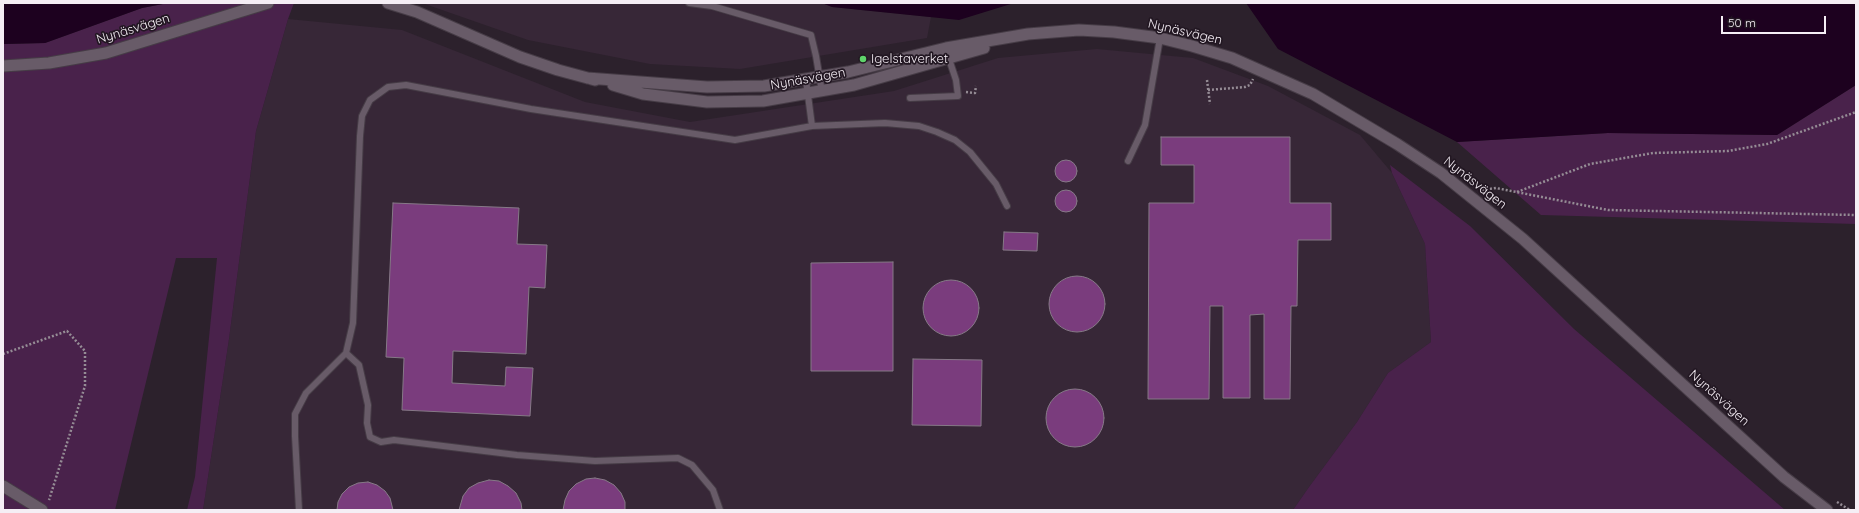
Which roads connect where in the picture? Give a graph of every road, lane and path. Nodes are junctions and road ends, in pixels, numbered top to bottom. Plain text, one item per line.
1 (268, 3) edge
2 (388, 3) edge
3 (689, 3) edge
4 (1160, 38) junction
5 (948, 53) junction
6 (3, 66) edge
7 (1259, 69) junction
8 (820, 77) junction
9 (587, 78) junction
10 (806, 80) junction
11 (1207, 80) dead end
12 (976, 86) dead end
13 (1208, 90) junction
14 (822, 92) junction
15 (973, 93) dead end
16 (808, 95) junction
17 (910, 98) dead end
18 (1210, 104) dead end
19 (1856, 112) edge
20 (812, 126) junction
21 (1128, 161) dead end
22 (1481, 190) dead end
23 (1517, 192) junction
24 (1007, 206) dead end
25 (1856, 215) edge
26 (346, 353) junction
27 (3, 354) edge
28 (3, 486) edge
29 (45, 506) edge
30 (299, 510) edge
31 (720, 510) edge
32 (1827, 510) edge

1 - 6 street, Nynäsvägen
2 - 9 street, Nynäsvägen
3 - 8 lane
4 - 5 street, Nynäsvägen
4 - 7 street, Nynäsvägen
4 - 21 lane
5 - 8 street, Nynäsvägen
5 - 14 street, Nynäsvägen
5 - 17 lane
7 - 13 path
7 - 32 street, Nynäsvägen
8 - 10 street, Nynäsvägen
8 - 14 lane
9 - 10 street, Nynäsvägen
9 - 16 street, Nynäsvägen
10 - 16 lane
11 - 13 path
12 - 15 path
13 - 18 path
14 - 16 street, Nynäsvägen
16 - 20 lane
19 - 23 path
20 - 24 lane
20 - 26 lane
22 - 23 path
23 - 25 path
26 - 30 lane
26 - 31 lane
27 - 29 path
28 - 29 street

